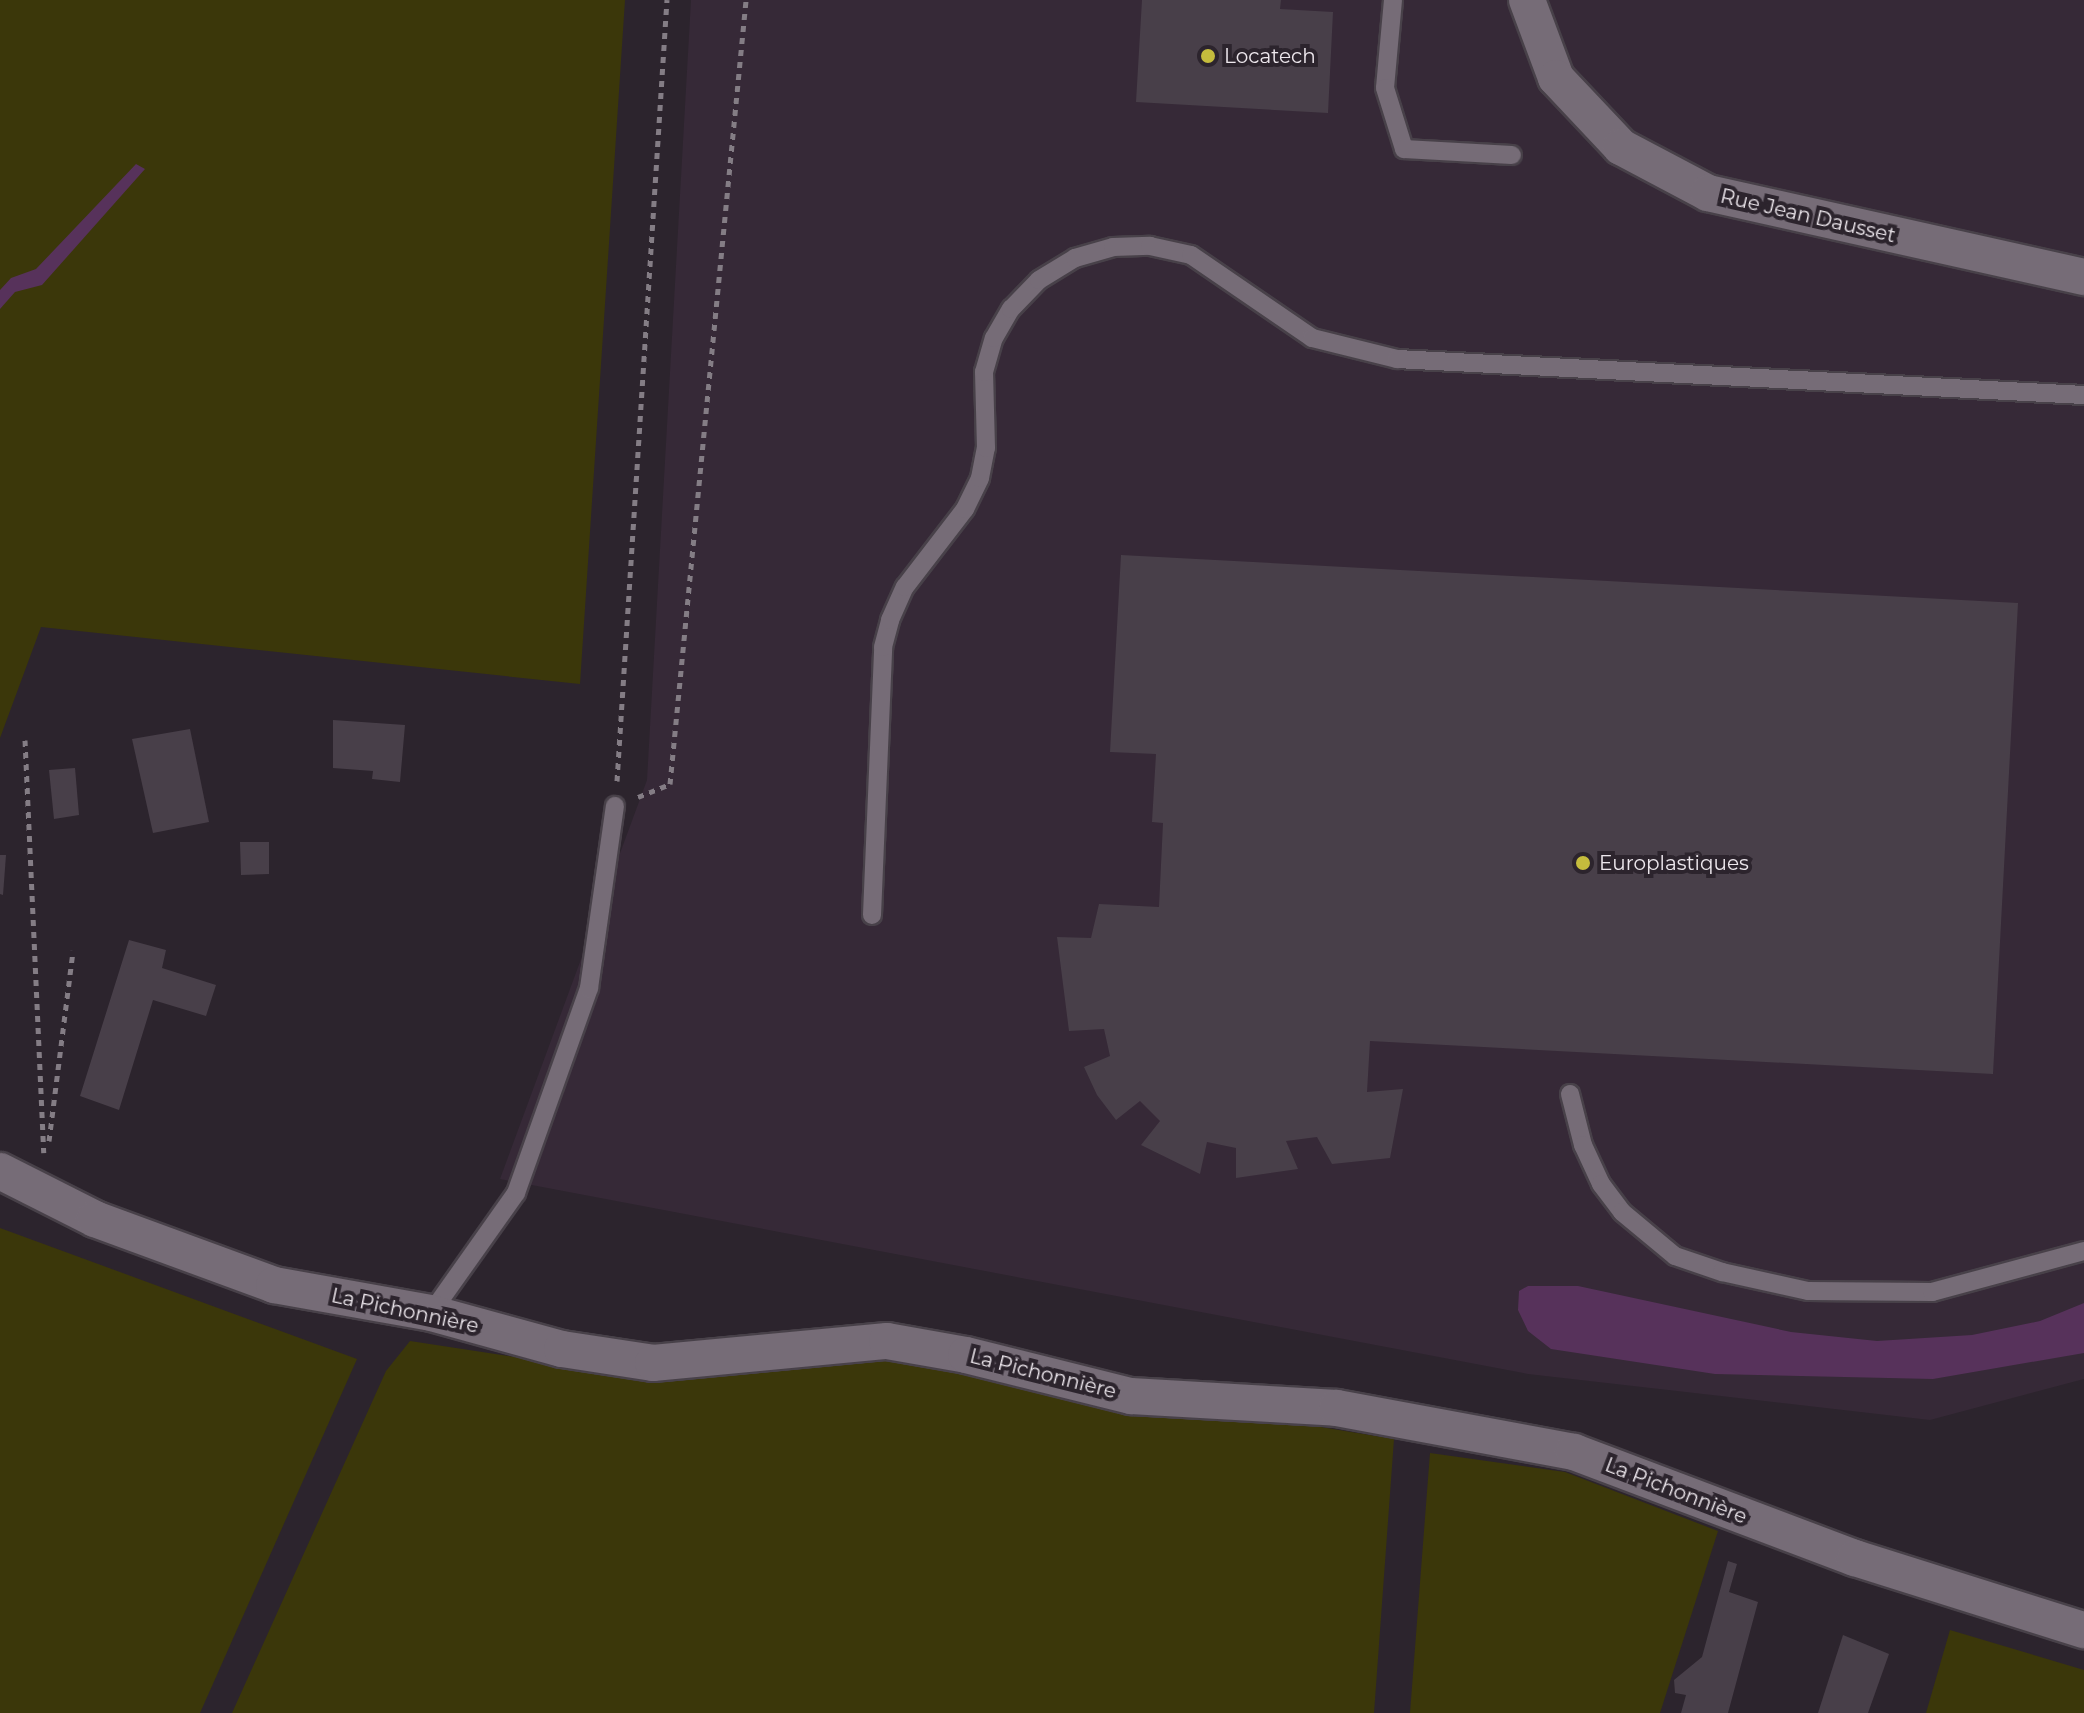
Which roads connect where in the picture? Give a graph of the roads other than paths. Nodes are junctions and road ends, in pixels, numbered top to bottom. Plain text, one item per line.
1 (1393, 0) edge
2 (1527, 0) edge
3 (1512, 155) dead end
4 (2084, 277) edge
5 (2084, 395) edge
6 (615, 806) road end
7 (872, 915) dead end
8 (1570, 1094) dead end
9 (13, 1178) edge
10 (2084, 1251) edge
11 (431, 1313) junction
12 (2084, 1630) edge

1 - 3 lane
2 - 4 street, Rue Jean Dausset
5 - 7 lane
6 - 11 lane
8 - 10 lane
9 - 11 street, La Pichonnière
11 - 12 street, La Pichonnière

